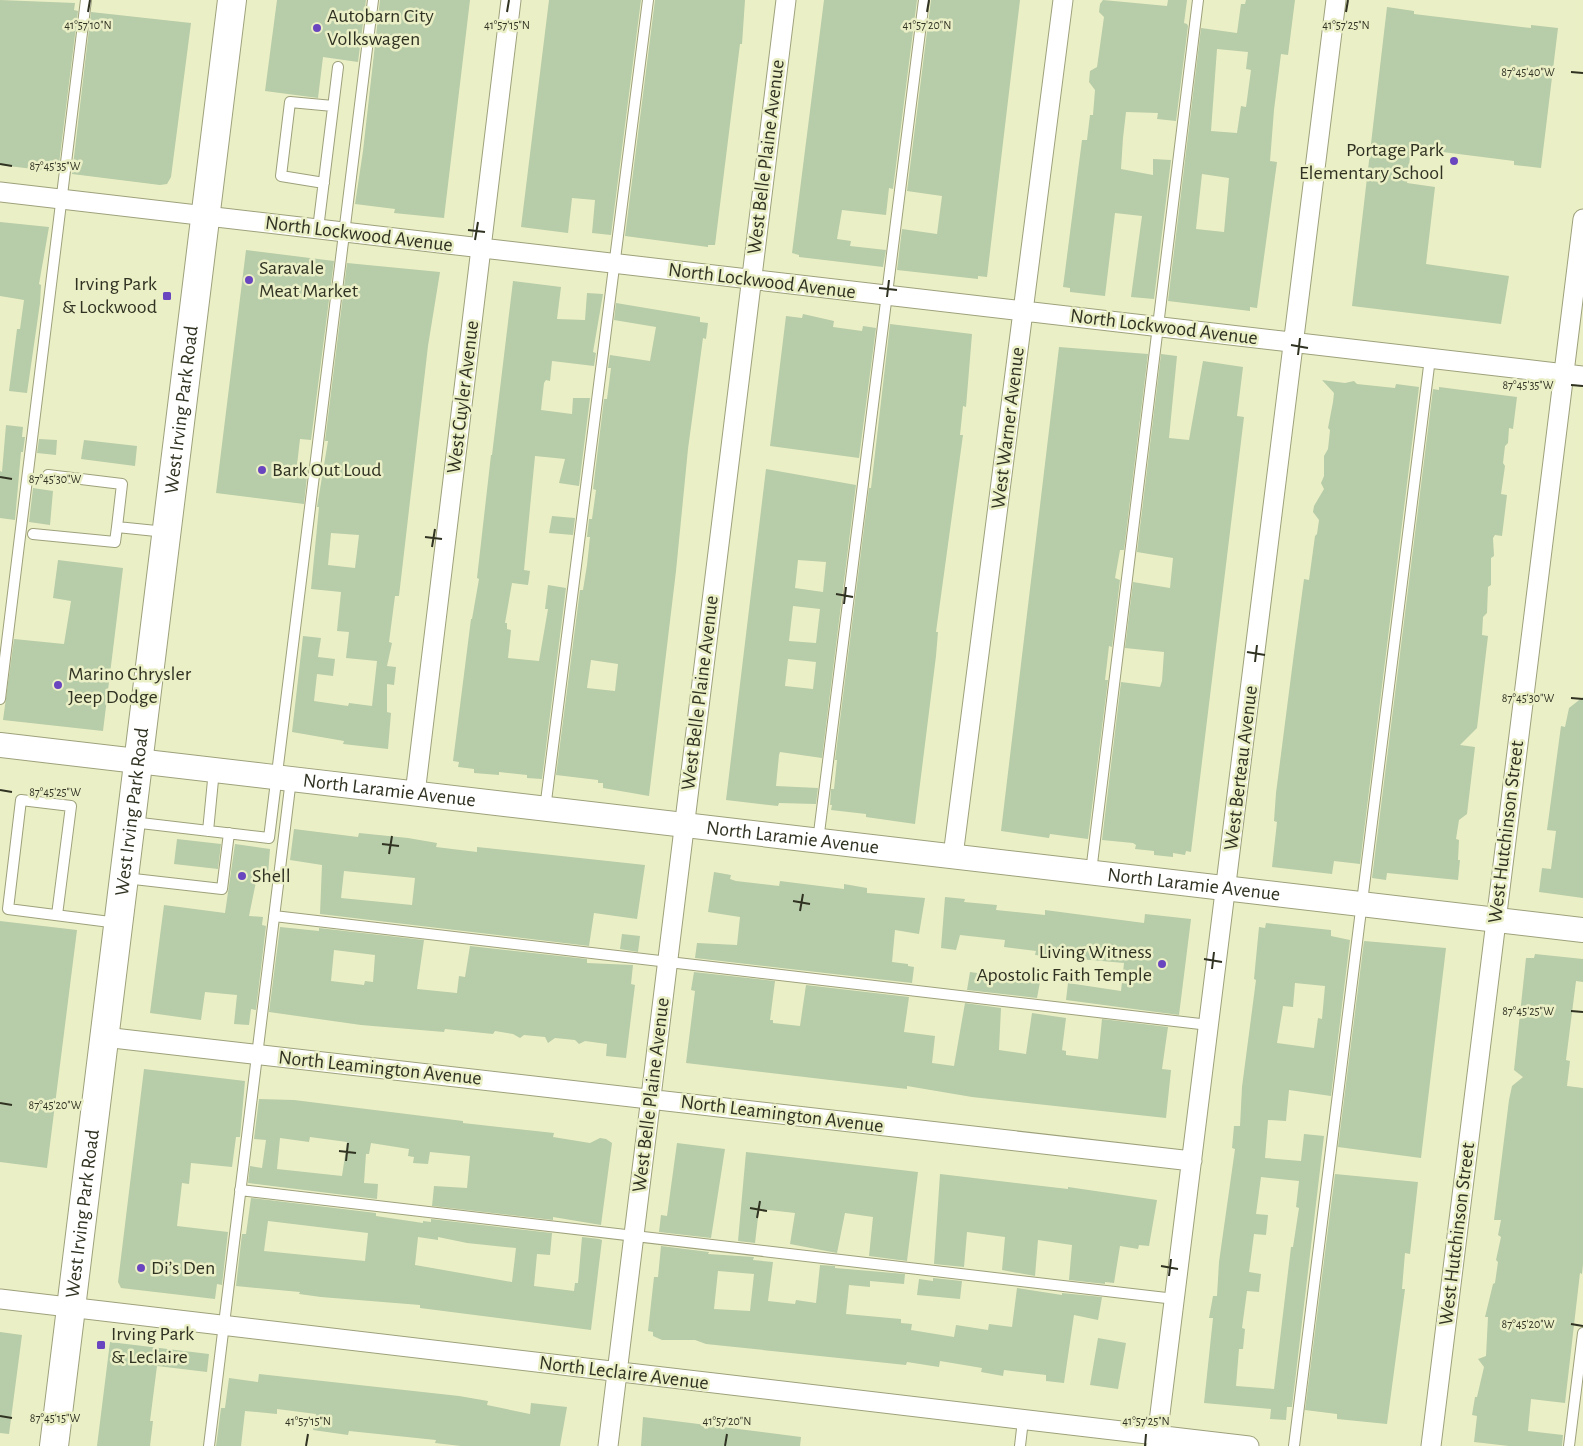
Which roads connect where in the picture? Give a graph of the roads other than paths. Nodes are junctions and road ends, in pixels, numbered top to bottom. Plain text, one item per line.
1 (86, 0) edge
2 (232, 0) edge
3 (373, 0) edge
4 (510, 0) edge
5 (648, 0) edge
6 (786, 0) edge
7 (924, 0) edge
8 (1063, 0) edge
9 (1198, 0) edge
10 (1336, 0) edge
11 (338, 67) dead end
12 (333, 106) junction
13 (324, 183) junction
14 (0, 192) edge
15 (62, 199) junction
16 (206, 216) junction
17 (1583, 218) edge
18 (318, 229) junction
19 (344, 232) junction
20 (481, 248) junction
21 (616, 264) junction
22 (751, 279) junction
23 (888, 295) junction
24 (1023, 311) junction
25 (1158, 327) junction
26 (1293, 343) junction
27 (1430, 358) junction
28 (1563, 374) junction
29 (1583, 376) edge
30 (48, 475) dead end
31 (117, 527) junction
32 (167, 532) junction
33 (33, 534) dead end
34 (0, 699) edge
35 (0, 745) edge
36 (138, 762) junction
37 (214, 770) junction
38 (284, 778) junction
39 (415, 794) junction
40 (545, 809) junction
41 (131, 822) junction
42 (684, 825) junction
43 (208, 831) junction
44 (229, 833) junction
45 (818, 841) junction
46 (953, 856) junction
47 (1091, 872) junction
48 (124, 878) junction
49 (1226, 888) junction
50 (1362, 904) junction
51 (58, 915) junction
52 (274, 916) junction
53 (1495, 919) junction
54 (118, 923) junction
55 (1583, 930) edge
56 (667, 962) junction
57 (1209, 1025) junction
58 (104, 1037) junction
59 (257, 1054) junction
60 (650, 1099) junction
61 (1192, 1161) junction
62 (240, 1190) junction
63 (634, 1235) junction
64 (0, 1299) edge
65 (1175, 1299) junction
66 (71, 1308) junction
67 (224, 1326) junction
68 (1583, 1332) edge
69 (617, 1372) junction
70 (1023, 1420) junction
71 (1157, 1441) edge
72 (54, 1446) edge
73 (209, 1446) edge
74 (608, 1446) edge
75 (1020, 1446) edge
76 (1249, 1446) edge
77 (1294, 1446) edge
78 (1431, 1446) edge
79 (1569, 1446) edge

1 - 15 lane
2 - 16 main road, West Irving Park Road
3 - 19 lane
4 - 20 street, West Cuyler Avenue
5 - 21 lane
6 - 22 street, West Belle Plaine Avenue
7 - 23 lane
8 - 24 street, West Warner Avenue
9 - 25 lane
10 - 26 street, West Berteau Avenue
11 - 12 lane
12 - 13 lane
12 - 13 lane
13 - 18 lane
14 - 15 street, North Lockwood Avenue
15 - 16 street, North Lockwood Avenue
15 - 34 lane
16 - 18 street, North Lockwood Avenue
16 - 32 main road, West Irving Park Road
17 - 28 street, West Hutchinson Street
18 - 19 street, North Lockwood Avenue
19 - 20 street, North Lockwood Avenue
19 - 38 lane
20 - 21 street, North Lockwood Avenue
20 - 39 street, West Cuyler Avenue
21 - 22 street, North Lockwood Avenue
21 - 40 lane
22 - 23 street, North Lockwood Avenue
22 - 42 street, West Belle Plaine Avenue
23 - 24 street, North Lockwood Avenue
23 - 45 lane
24 - 25 street, North Lockwood Avenue
24 - 46 street, West Warner Avenue
25 - 26 street, North Lockwood Avenue
25 - 47 lane
26 - 27 street, North Lockwood Avenue
26 - 49 street, West Berteau Avenue
27 - 28 street, North Lockwood Avenue
27 - 50 lane
28 - 29 street, North Lockwood Avenue
28 - 53 street, West Hutchinson Street
30 - 31 lane
31 - 32 lane
31 - 33 lane
32 - 36 main road, West Irving Park Road
35 - 36 street, North Laramie Avenue
36 - 37 street, North Laramie Avenue
36 - 41 main road, West Irving Park Road
37 - 38 street, North Laramie Avenue
37 - 43 lane
38 - 39 street, North Laramie Avenue
38 - 44 lane
38 - 52 lane
39 - 40 street, North Laramie Avenue
40 - 42 street, North Laramie Avenue
41 - 43 lane
41 - 48 main road, West Irving Park Road
42 - 45 street, North Laramie Avenue
42 - 56 street, West Belle Plaine Avenue
43 - 44 lane
44 - 48 lane
45 - 46 street, North Laramie Avenue
46 - 47 street, North Laramie Avenue
47 - 49 street, North Laramie Avenue
48 - 54 main road, West Irving Park Road
49 - 50 street, North Laramie Avenue
49 - 57 street, West Berteau Avenue
50 - 53 street, North Laramie Avenue
50 - 77 lane
51 - 51 lane
51 - 54 lane
52 - 56 lane
52 - 59 lane
53 - 55 street, North Laramie Avenue
53 - 78 street, West Hutchinson Street
54 - 58 main road, West Irving Park Road
56 - 57 lane
56 - 60 street, West Belle Plaine Avenue
57 - 61 street, West Berteau Avenue
58 - 59 street, North Leamington Avenue
58 - 66 main road, West Irving Park Road
59 - 60 street, North Leamington Avenue
59 - 62 lane
60 - 61 street, North Leamington Avenue
60 - 63 street, West Belle Plaine Avenue
61 - 65 street, West Berteau Avenue
62 - 63 lane
62 - 67 lane
63 - 65 lane
63 - 69 street, West Belle Plaine Avenue
64 - 66 street, North Leclaire Avenue
65 - 71 street, West Berteau Avenue
66 - 67 street, North Leclaire Avenue
66 - 72 main road, West Irving Park Road
67 - 69 street, North Leclaire Avenue
67 - 73 lane
68 - 79 lane
69 - 70 street, North Leclaire Avenue
69 - 74 street, West Belle Plaine Avenue
70 - 71 street, North Leclaire Avenue
70 - 75 lane
71 - 76 street, North Leclaire Avenue

